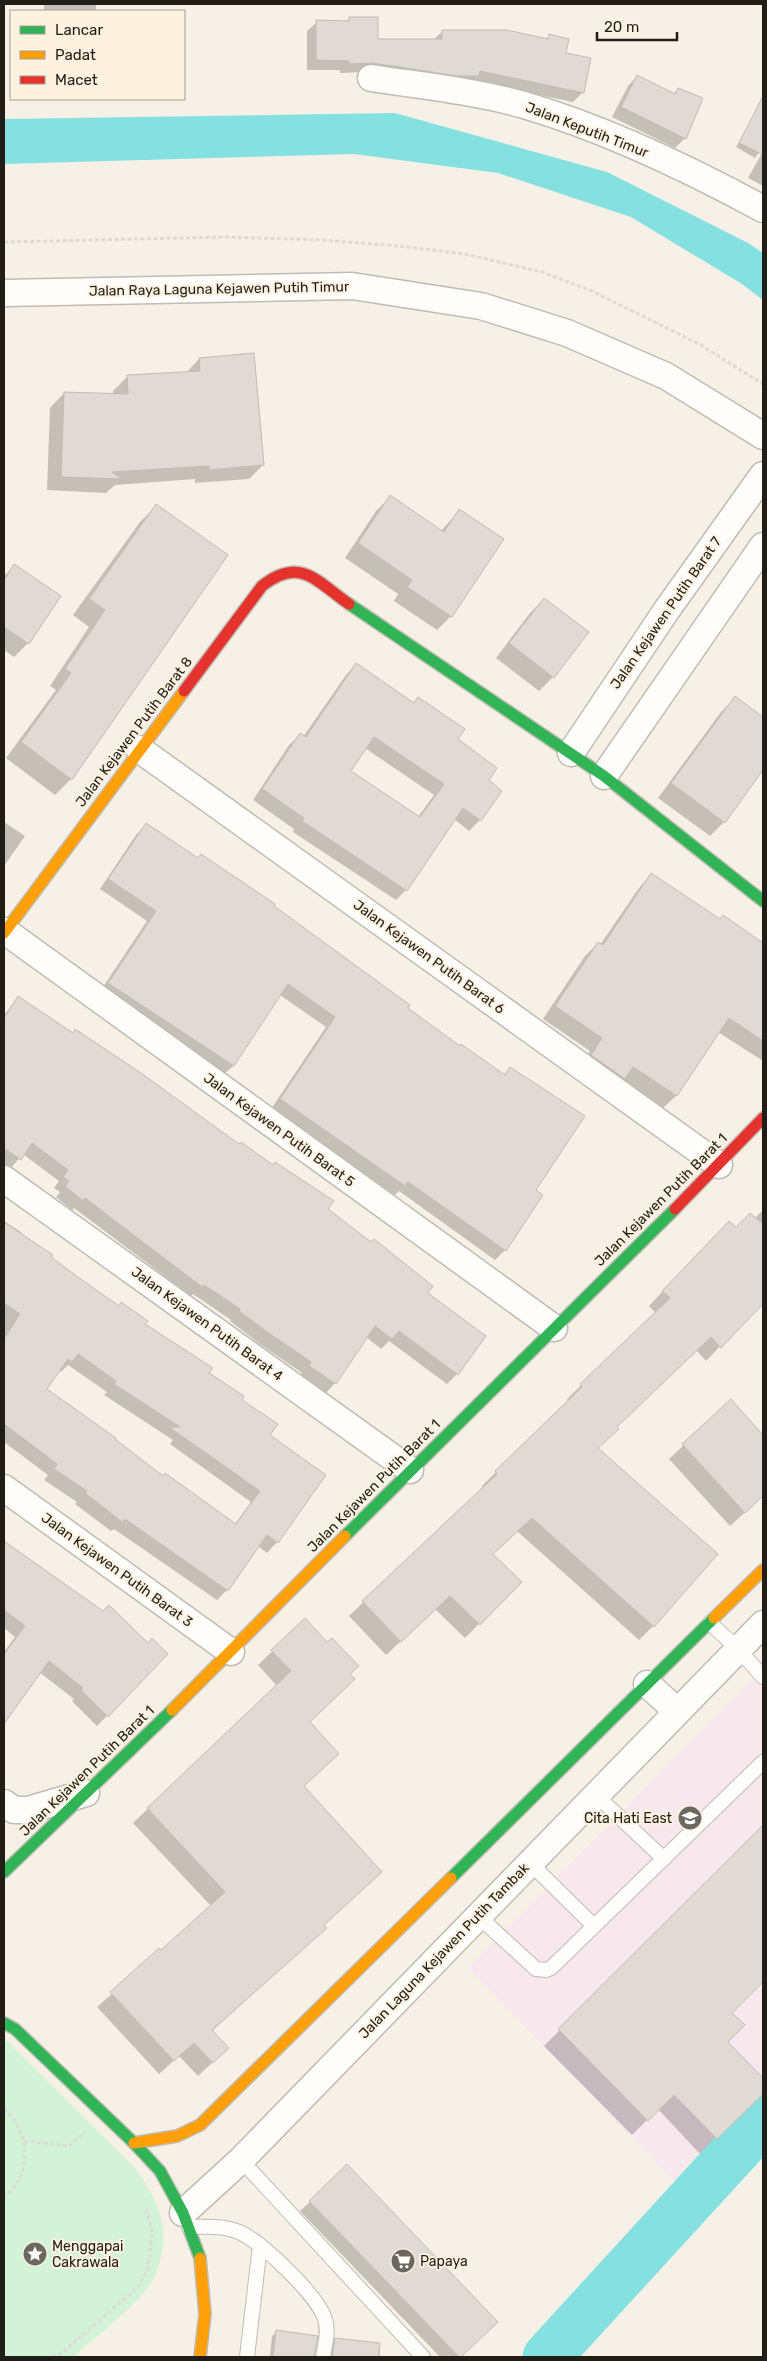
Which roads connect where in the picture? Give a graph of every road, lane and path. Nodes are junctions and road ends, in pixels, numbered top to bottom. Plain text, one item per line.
1 (371, 78) dead end
2 (763, 209) edge
3 (4, 293) edge
4 (763, 436) edge
5 (763, 474) edge
6 (763, 546) edge
7 (666, 612) junction
8 (702, 634) junction
9 (139, 749) junction
10 (571, 753) junction
11 (604, 776) junction
12 (763, 901) edge
13 (4, 932) edge
14 (763, 1118) edge
15 (719, 1165) junction
16 (4, 1179) edge
17 (554, 1328) junction
18 (410, 1470) junction
19 (4, 1488) edge
20 (763, 1570) edge
21 (710, 1623) junction
22 (763, 1624) edge
23 (738, 1649) junction
24 (231, 1652) junction
25 (763, 1677) edge
26 (647, 1684) junction
27 (677, 1711) junction
28 (763, 1762) edge
29 (86, 1793) junction
30 (596, 1795) junction
31 (7, 1810) edge
32 (664, 1859) junction
33 (530, 1862) junction
34 (4, 1872) edge
35 (478, 1915) junction
36 (594, 1926) junction
37 (4, 2023) edge
38 (4, 2109) edge
39 (104, 2115) junction
40 (80, 2125) dead end
41 (85, 2131) junction
42 (92, 2138) dead end
43 (24, 2141) junction
44 (134, 2143) junction
45 (241, 2160) junction
46 (4, 2197) edge
47 (142, 2200) dead end
48 (186, 2220) junction
49 (260, 2245) junction
50 (52, 2357) edge
51 (200, 2357) edge
52 (247, 2357) edge
53 (324, 2357) edge
54 (423, 2357) edge

1 - 2 street, Jalan Keputih Timur
3 - 4 street, Jalan Raya Laguna Kejawen Putih Timur
5 - 7 street, Jalan Kejawen Putih Barat 7
6 - 8 street
7 - 8 street
7 - 10 street, Jalan Kejawen Putih Barat 7
8 - 11 street
9 - 10 street, Jalan Kejawen Putih Barat 8
9 - 13 street, Jalan Kejawen Putih Barat 8
9 - 15 street, Jalan Kejawen Putih Barat 6
10 - 11 street
11 - 12 street
13 - 17 street, Jalan Kejawen Putih Barat 5
14 - 15 street, Jalan Kejawen Putih Barat 1
15 - 17 street, Jalan Kejawen Putih Barat 1
16 - 18 street, Jalan Kejawen Putih Barat 4
17 - 18 street, Jalan Kejawen Putih Barat 1
18 - 24 street, Jalan Kejawen Putih Barat 1
19 - 24 street, Jalan Kejawen Putih Barat 3
20 - 21 street
21 - 23 lane
21 - 26 street
22 - 23 street, Jalan Laguna Kejawen Putih Tambak
23 - 25 lane
23 - 27 street, Jalan Laguna Kejawen Putih Tambak
24 - 29 street, Jalan Kejawen Putih Barat 1
26 - 27 street
26 - 44 street
27 - 30 street, Jalan Laguna Kejawen Putih Tambak
28 - 32 lane
29 - 31 street
29 - 34 street, Jalan Kejawen Putih Barat 1
30 - 32 lane
30 - 33 street, Jalan Laguna Kejawen Putih Tambak
32 - 36 lane
33 - 35 street, Jalan Laguna Kejawen Putih Tambak
33 - 36 lane
35 - 36 lane
35 - 45 street, Jalan Laguna Kejawen Putih Tambak
37 - 39 street
38 - 43 path
39 - 41 path
39 - 44 street
40 - 41 path
41 - 42 path
41 - 43 path
43 - 46 path
44 - 48 street
45 - 48 street, Jalan Laguna Kejawen Putih Tambak
45 - 54 lane
47 - 50 path
48 - 49 lane
48 - 51 street
49 - 52 lane
49 - 53 lane

